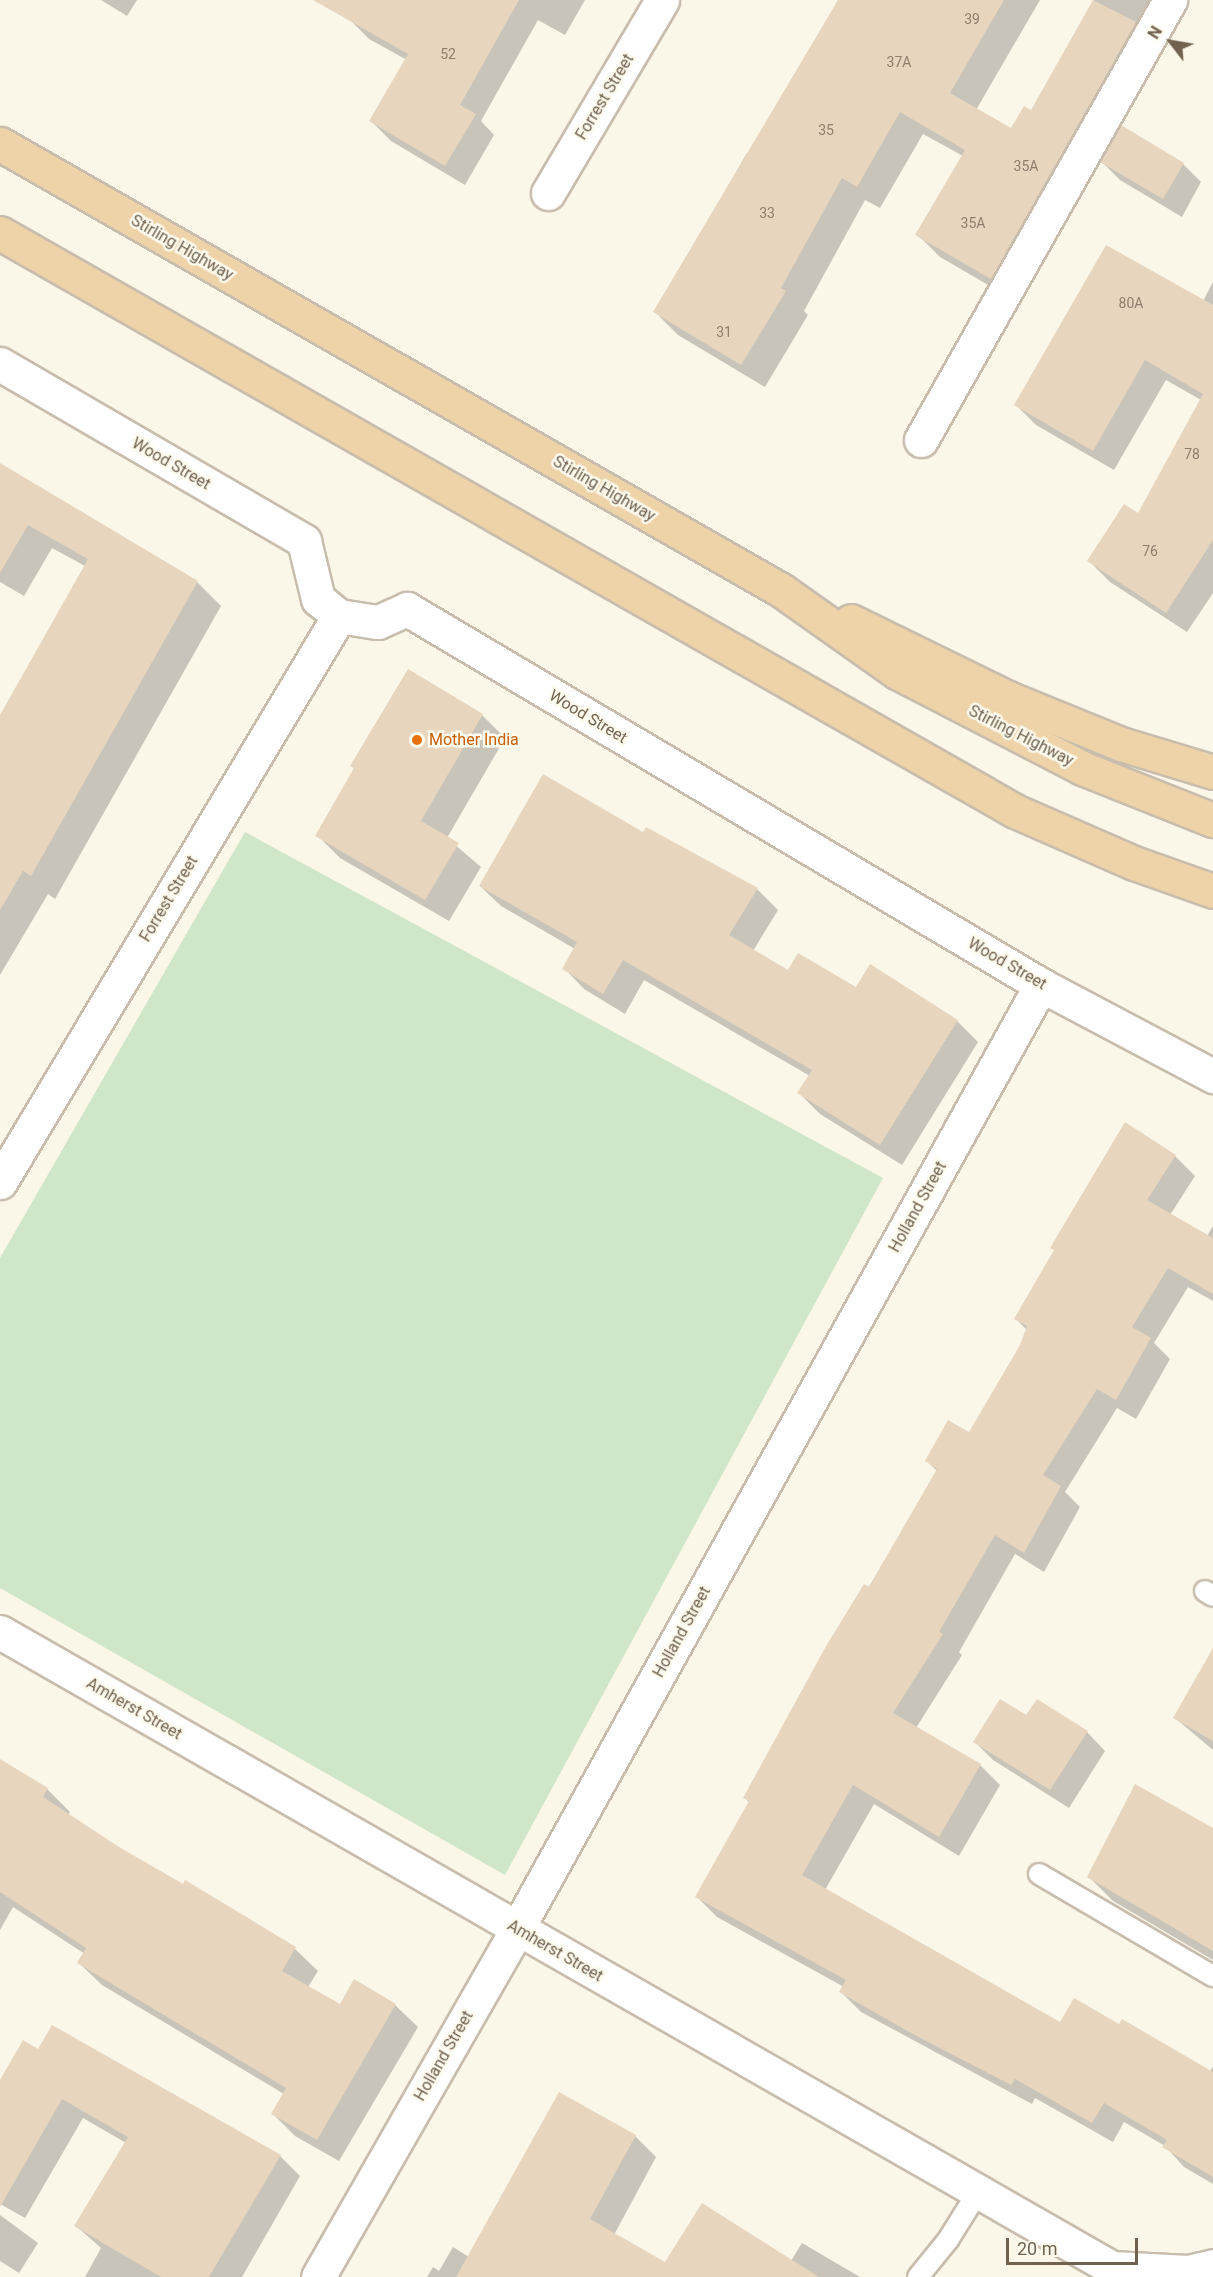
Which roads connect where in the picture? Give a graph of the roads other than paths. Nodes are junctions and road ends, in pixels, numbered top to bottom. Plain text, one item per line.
1 (662, 0) edge
2 (1170, 0) edge
3 (0, 144) edge
4 (548, 193) dead end
5 (0, 233) edge
6 (0, 364) edge
7 (921, 440) dead end
8 (781, 590) junction
9 (339, 616) junction
10 (1213, 772) edge
11 (1213, 820) edge
12 (1213, 891) edge
13 (1041, 985) junction
14 (1213, 1076) edge
15 (0, 1182) edge
16 (0, 1632) edge
17 (1039, 1874) dead end
18 (517, 1929) junction
19 (1213, 1976) edge
20 (978, 2192) junction
21 (1213, 2266) edge
22 (1116, 2272) edge
23 (318, 2277) edge
24 (918, 2277) edge

1 - 4 street, Forrest Street
2 - 7 street
3 - 8 highway, Stirling Highway
5 - 12 highway
6 - 9 street, Wood Street
8 - 10 highway
8 - 11 highway, Stirling Highway
9 - 13 street, Wood Street
9 - 15 street, Forrest Street
13 - 14 street, Wood Street
13 - 18 street, Holland Street
16 - 18 street, Amherst Street
17 - 19 lane
18 - 20 street, Amherst Street
18 - 23 street, Holland Street
20 - 22 street, Amherst Street
20 - 24 lane
21 - 22 street, Amherst Street

